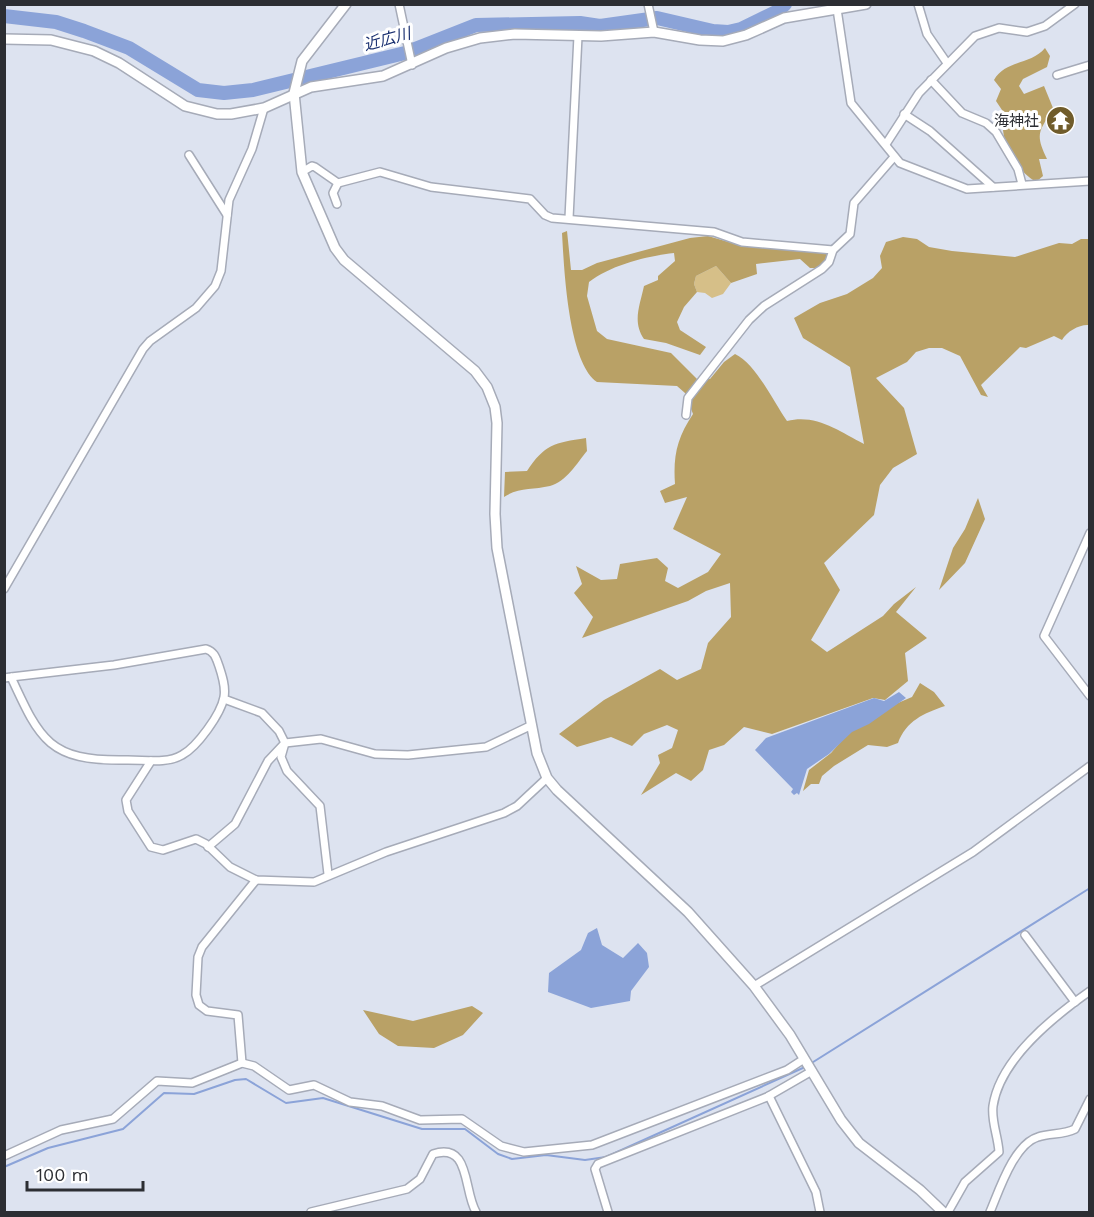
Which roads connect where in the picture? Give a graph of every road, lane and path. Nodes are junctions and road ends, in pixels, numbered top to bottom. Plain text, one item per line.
1 (346, 4) edge
2 (399, 4) edge
3 (866, 4) edge
4 (918, 4) edge
5 (1075, 4) edge
6 (649, 7) edge
7 (837, 9) junction
8 (654, 29) junction
9 (578, 36) junction
10 (4, 39) edge
11 (411, 62) junction
12 (948, 63) junction
13 (1089, 65) edge
14 (1057, 75) dead end
15 (931, 80) junction
16 (294, 93) junction
17 (264, 108) junction
18 (904, 114) junction
19 (886, 144) junction
20 (189, 155) dead end
21 (894, 157) junction
22 (302, 172) junction
23 (1089, 181) edge
24 (338, 183) junction
25 (1022, 184) junction
26 (993, 187) junction
27 (337, 204) dead end
28 (227, 215) junction
29 (569, 218) junction
30 (833, 250) junction
31 (686, 415) dead end
32 (1089, 533) edge
33 (4, 589) edge
34 (8, 677) edge
35 (1089, 696) edge
36 (224, 699) junction
37 (532, 725) junction
38 (285, 743) junction
39 (151, 761) junction
40 (1089, 766) edge
41 (547, 778) junction
42 (208, 847) junction
43 (327, 874) junction
44 (256, 880) junction
45 (1025, 935) dead end
46 (754, 986) junction
47 (1089, 992) edge
48 (1074, 1002) junction
49 (804, 1059) junction
50 (242, 1063) junction
51 (812, 1071) junction
52 (769, 1096) junction
53 (1089, 1099) edge
54 (4, 1155) edge
55 (311, 1212) edge
56 (476, 1212) edge
57 (608, 1212) edge
58 (820, 1212) edge
59 (943, 1212) edge
60 (948, 1212) edge
61 (990, 1212) edge

1 - 16 street
2 - 11 street
3 - 7 street
4 - 12 street
5 - 12 street
6 - 8 street
7 - 8 street
7 - 19 street
8 - 9 street
9 - 11 street
9 - 29 street
10 - 17 street
11 - 16 street
12 - 15 street
13 - 14 street
15 - 18 street
15 - 25 street
16 - 17 street
16 - 22 street
17 - 28 street
18 - 19 street
18 - 26 street
19 - 21 street
20 - 28 street
21 - 26 street
21 - 30 street
22 - 24 street
22 - 37 street
23 - 25 street
24 - 27 street
24 - 29 street
25 - 26 street
28 - 33 street
29 - 30 street
30 - 31 street
32 - 35 street
34 - 36 street
34 - 39 street
36 - 38 street
36 - 39 street
37 - 38 street
37 - 41 street
38 - 42 street
38 - 43 street
39 - 42 street
40 - 46 street
41 - 43 street
41 - 46 street
42 - 44 street
43 - 44 street
44 - 50 street
45 - 48 street
46 - 49 street
47 - 48 street
48 - 60 street
49 - 50 street
49 - 51 street
50 - 54 street
51 - 52 street
51 - 59 street
52 - 57 street
52 - 58 street
53 - 61 street
55 - 56 street

